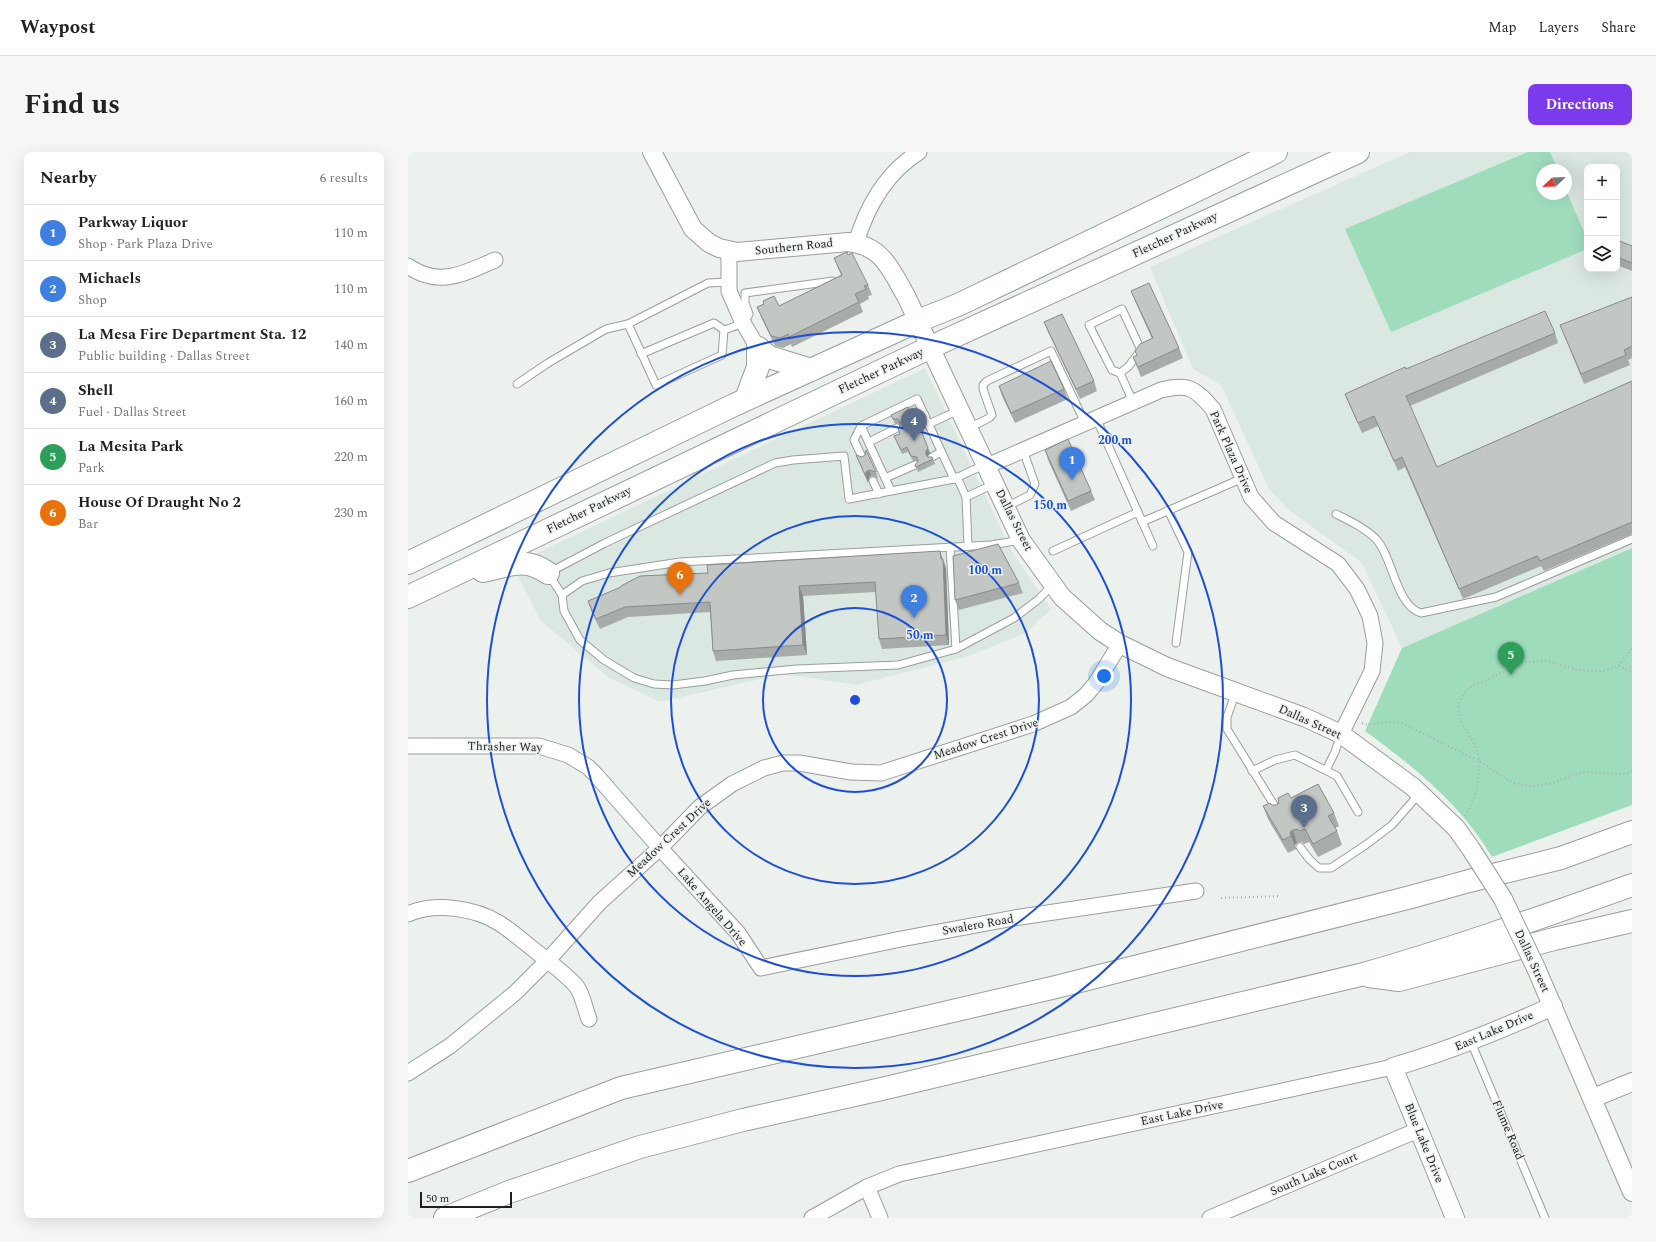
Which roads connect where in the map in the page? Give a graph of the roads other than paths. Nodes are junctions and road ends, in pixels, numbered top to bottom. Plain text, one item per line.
1 (652, 152) edge
2 (919, 152) edge
3 (1276, 152) edge
4 (1358, 152) edge
5 (856, 243) junction
6 (729, 251) junction
7 (495, 260) dead end
8 (408, 266) edge
9 (833, 281) edge
10 (729, 282) junction
11 (918, 321) junction
12 (743, 323) junction
13 (628, 324) junction
14 (724, 330) junction
15 (930, 347) junction
16 (758, 348) junction
17 (641, 354) junction
18 (811, 370) junction
19 (1120, 373) junction
20 (518, 384) dead end
21 (746, 399) junction
22 (1133, 402) junction
23 (960, 409) junction
24 (924, 415) junction
25 (914, 420) edge
26 (1091, 421) junction
27 (929, 424) junction
28 (861, 426) junction
29 (897, 428) edge
30 (968, 428) junction
31 (869, 442) junction
32 (1023, 450) junction
33 (941, 452) junction
34 (932, 457) edge
35 (863, 459) edge
36 (914, 465) edge
37 (986, 465) junction
38 (885, 478) junction
39 (955, 478) junction
40 (1243, 478) junction
41 (873, 482) dead end
42 (995, 484) junction
43 (891, 491) junction
44 (878, 494) junction
45 (966, 498) junction
46 (1006, 507) junction
47 (1168, 510) junction
48 (1138, 512) junction
49 (1336, 514) dead end
50 (1142, 522) junction
51 (1632, 538) edge
52 (1021, 540) junction
53 (968, 546) junction
54 (1153, 546) dead end
55 (950, 548) junction
56 (1053, 552) dead end
57 (408, 563) edge
58 (548, 573) junction
59 (447, 578) junction
60 (1053, 584) junction
61 (562, 595) junction
62 (408, 597) edge
63 (1176, 643) dead end
64 (1120, 644) junction
65 (956, 649) junction
66 (1236, 692) junction
67 (1345, 727) junction
68 (408, 746) edge
69 (1326, 770) junction
70 (1252, 771) junction
71 (1420, 794) junction
72 (1358, 812) dead end
73 (1279, 814) edge
74 (1632, 832) edge
75 (1300, 847) dead end
76 (660, 848) junction
77 (1632, 885) edge
78 (1196, 891) dead end
79 (408, 914) edge
80 (1632, 921) edge
81 (548, 960) junction
82 (761, 968) joint
83 (1360, 975) junction
84 (1552, 1006) junction
85 (589, 1019) dead end
86 (1470, 1042) junction
87 (1393, 1067) junction
88 (408, 1073) edge
89 (1632, 1082) edge
90 (1593, 1098) junction
91 (1418, 1130) junction
92 (408, 1170) edge
93 (867, 1187) junction
94 (1632, 1192) edge
95 (445, 1218) edge
96 (812, 1218) edge
97 (880, 1218) edge
98 (1210, 1218) edge
99 (1455, 1218) edge
100 (1545, 1218) edge

1 - 6 street, Southern Road
2 - 5 street
3 - 11 main road
4 - 15 main road, Fletcher Parkway
5 - 6 street, Southern Road
5 - 11 street, Southern Road
6 - 10 street
7 - 8 street
9 - 12 lane
10 - 12 street
10 - 13 lane
11 - 15 street, Southern Road
11 - 18 main road
12 - 14 lane
12 - 16 street
13 - 17 lane
13 - 20 lane
14 - 17 lane
14 - 17 lane
15 - 23 street, Dallas Street
15 - 59 main road, Fletcher Parkway
16 - 18 main road
16 - 21 main road
18 - 21 main road
19 - 19 lane
19 - 22 lane
21 - 57 main road
22 - 26 street, Park Plaza Drive
22 - 40 street, Park Plaza Drive
23 - 27 lane
23 - 30 street, Dallas Street
24 - 25 lane
24 - 27 lane
24 - 28 lane
26 - 30 lane
26 - 32 street, Park Plaza Drive
26 - 48 lane
27 - 33 lane
28 - 31 lane
28 - 35 lane
29 - 31 lane
30 - 37 street, Dallas Street
31 - 38 lane
32 - 37 street, Park Plaza Drive
32 - 46 lane
33 - 34 lane
33 - 39 lane
36 - 38 lane
37 - 39 lane
37 - 42 street, Dallas Street
38 - 43 lane
39 - 43 lane
39 - 45 lane
40 - 47 lane
40 - 67 street, Park Plaza Drive
41 - 44 lane
42 - 45 lane
42 - 46 street, Dallas Street
43 - 44 lane
44 - 58 lane
45 - 53 lane
46 - 52 street, Dallas Street
47 - 50 lane
47 - 63 lane
48 - 50 lane
48 - 56 lane
49 - 51 lane
50 - 54 lane
52 - 53 lane
52 - 60 street, Dallas Street
53 - 55 lane
55 - 61 lane
55 - 65 lane
58 - 59 main road
58 - 61 lane
59 - 62 main road, Fletcher Parkway
60 - 64 street, Dallas Street
60 - 65 lane
61 - 65 lane
64 - 66 street, Dallas Street
64 - 76 street, Meadow Crest Drive
66 - 67 street, Dallas Street
66 - 70 lane
67 - 69 lane
67 - 71 street, Dallas Street
68 - 76 street, Thrasher Way
69 - 70 lane
69 - 72 lane
70 - 73 lane
71 - 75 lane
71 - 84 street, Dallas Street, bridge
74 - 92 main road
76 - 81 street, Meadow Crest Drive
76 - 82 street, Lake Angela Drive
77 - 83 main road
78 - 82 street, Swalero Road
79 - 81 street
80 - 83 main road
81 - 85 street
81 - 88 street, Meadow Crest Drive
83 - 95 main road
84 - 86 street, East Lake Drive
84 - 90 street, Dallas Street
86 - 87 street, East Lake Drive
86 - 100 lane, Flume Road
87 - 91 street, Blue Lake Drive
87 - 93 street, East Lake Drive
89 - 90 street
90 - 94 street, Dallas Street
91 - 98 street, South Lake Court
91 - 99 street, Blue Lake Drive
93 - 96 street, East Lake Drive
93 - 97 street

